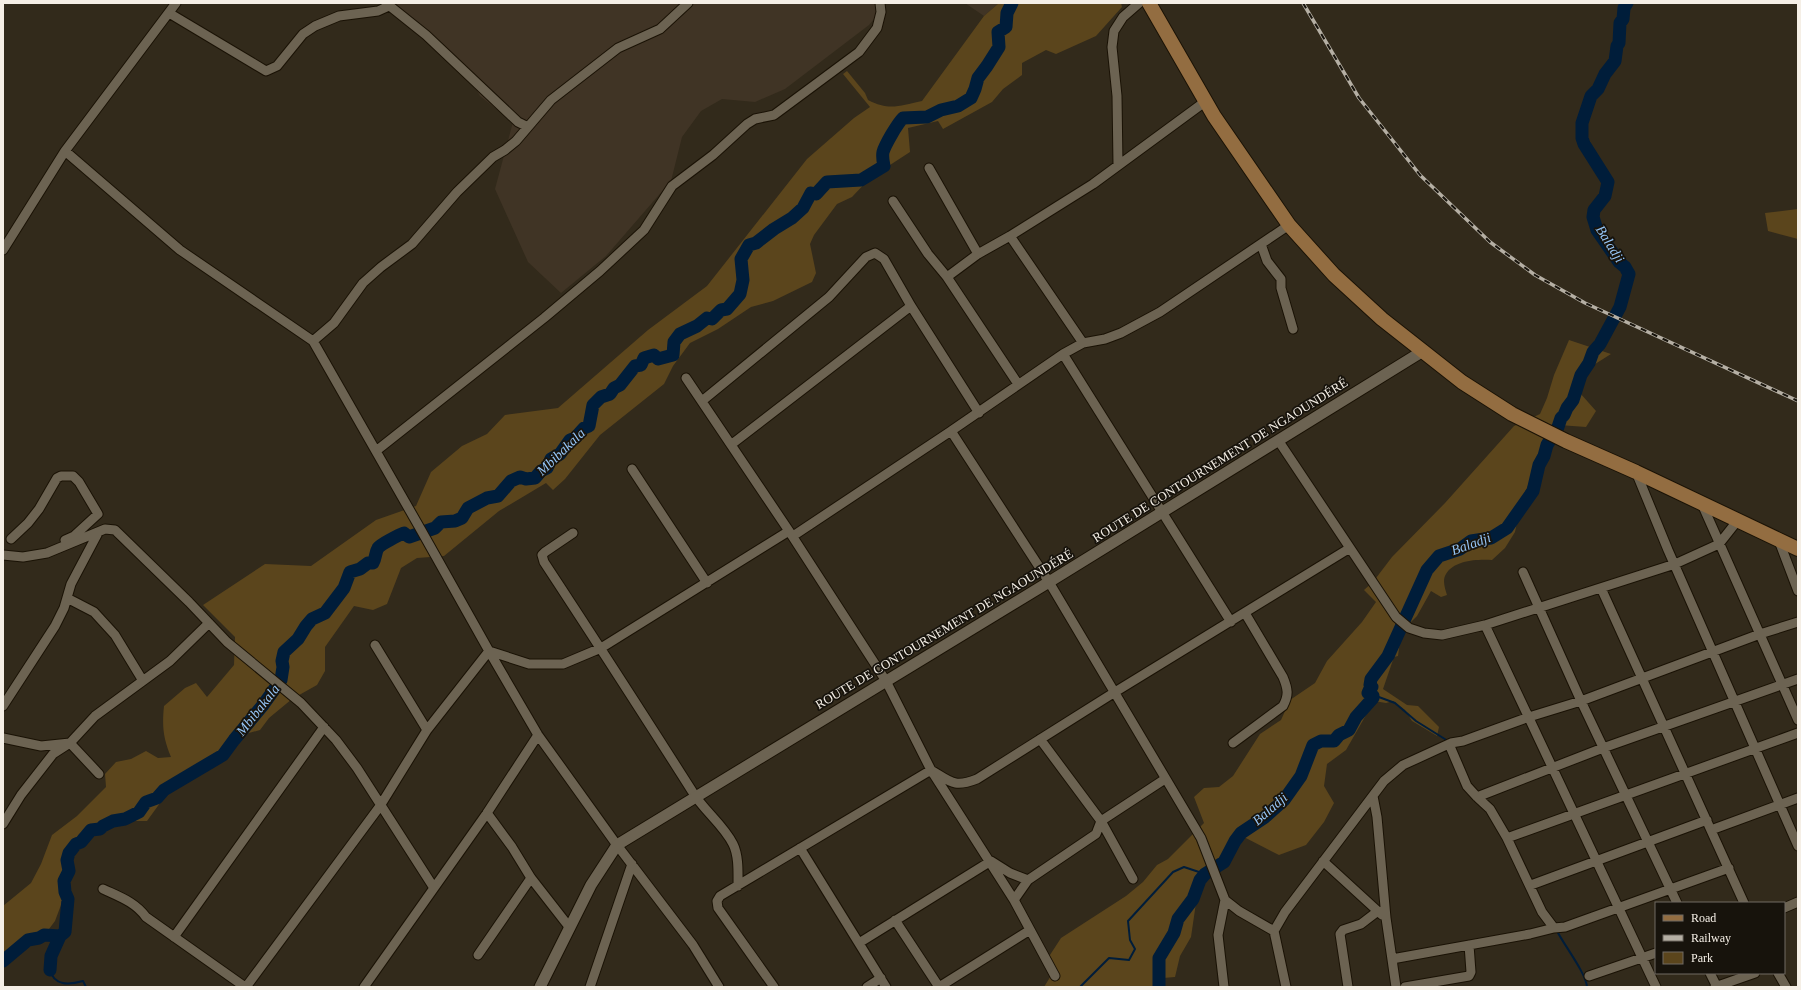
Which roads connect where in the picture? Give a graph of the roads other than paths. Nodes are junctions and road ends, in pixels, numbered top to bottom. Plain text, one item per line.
1 (176, 3) edge
2 (688, 3) edge
3 (880, 3) edge
4 (1139, 3) edge
5 (1149, 3) edge
6 (388, 5) edge
7 (169, 13) junction
8 (1206, 101) junction
9 (528, 127) junction
10 (65, 151) junction
11 (1118, 165) junction
12 (930, 168) dead end
13 (893, 201) dead end
14 (1289, 225) junction
15 (1010, 236) junction
16 (1261, 244) junction
17 (3, 250) edge
18 (978, 254) junction
19 (947, 277) junction
20 (911, 306) junction
21 (1293, 329) dead end
22 (313, 341) junction
23 (1083, 343) junction
24 (1423, 351) junction
25 (1063, 354) junction
26 (686, 378) dead end
27 (1018, 384) junction
28 (702, 401) junction
29 (979, 413) junction
30 (951, 431) junction
31 (1278, 440) junction
32 (732, 444) junction
33 (376, 451) junction
34 (632, 469) dead end
35 (1636, 472) junction
36 (1702, 504) junction
37 (1163, 512) junction
38 (1738, 520) junction
39 (98, 533) junction
40 (573, 533) dead end
41 (791, 534) junction
42 (11, 539) dead end
43 (1779, 541) junction
44 (1719, 544) junction
45 (1350, 548) junction
46 (1798, 549) edge
47 (47, 553) junction
48 (3, 555) edge
49 (1675, 564) junction
50 (1524, 572) dead end
51 (707, 582) junction
52 (1049, 582) junction
53 (1601, 588) junction
54 (1798, 591) edge
55 (67, 598) junction
56 (1538, 608) junction
57 (1245, 613) junction
58 (1231, 622) junction
59 (1798, 622) edge
60 (209, 623) junction
61 (1485, 625) junction
62 (1760, 634) junction
63 (375, 645) dead end
64 (601, 648) junction
65 (489, 651) junction
66 (1713, 651) junction
67 (1642, 677) junction
68 (1798, 679) edge
69 (143, 680) junction
70 (886, 681) junction
71 (1783, 684) junction
72 (1115, 692) junction
73 (1581, 701) junction
74 (1734, 701) junction
75 (3, 706) edge
76 (1529, 716) junction
77 (1798, 720) edge
78 (1664, 726) junction
79 (324, 727) junction
80 (427, 730) junction
81 (538, 734) junction
82 (1798, 734) edge
83 (3, 738) edge
84 (1040, 739) junction
85 (70, 743) junction
86 (1233, 743) dead end
87 (1450, 744) junction
88 (1603, 748) junction
89 (1755, 749) junction
90 (1552, 768) junction
91 (931, 770) junction
92 (99, 774) dead end
93 (1686, 775) junction
94 (1165, 778) junction
95 (1373, 796) junction
96 (1626, 796) junction
97 (695, 797) junction
98 (1477, 797) junction
99 (1798, 798) edge
100 (1780, 804) junction
101 (380, 806) junction
102 (487, 813) junction
103 (1574, 815) junction
104 (1707, 820) junction
105 (1101, 821) junction
106 (3, 824) edge
107 (1711, 830) junction
108 (1507, 838) junction
109 (1648, 842) junction
110 (617, 845) junction
111 (1798, 846) edge
112 (800, 848) junction
113 (1323, 861) junction
114 (1597, 861) junction
115 (991, 862) junction
116 (632, 864) junction
117 (1729, 868) junction
118 (531, 878) junction
119 (1133, 879) dead end
120 (1028, 880) junction
121 (1531, 885) junction
122 (738, 886) junction
123 (434, 888) junction
124 (103, 889) dead end
125 (1671, 890) junction
126 (1014, 900) junction
127 (1225, 900) junction
128 (1677, 902) edge
129 (1744, 902) edge
130 (1798, 902) edge
131 (1619, 907) junction
132 (1785, 908) edge
133 (1378, 911) junction
134 (1386, 918) junction
135 (895, 920) junction
136 (570, 928) junction
137 (1554, 928) junction
138 (1030, 930) junction
139 (1274, 931) junction
140 (174, 937) junction
141 (859, 943) junction
142 (1469, 945) junction
143 (1655, 953) edge
144 (478, 955) dead end
145 (1642, 957) junction
146 (1392, 959) junction
147 (1710, 974) edge
148 (1752, 974) edge
149 (1779, 974) edge
150 (1055, 976) dead end
151 (1589, 976) dead end
152 (881, 978) junction
153 (246, 987) edge
154 (364, 987) edge
155 (540, 987) edge
156 (590, 987) edge
157 (719, 987) edge
158 (774, 987) edge
159 (868, 987) edge
160 (886, 987) edge
161 (939, 987) edge
162 (1224, 987) edge
163 (1286, 987) edge
164 (1348, 987) edge
165 (1396, 987) edge
166 (1404, 987) edge
167 (1656, 987) edge
168 (1716, 987) edge
169 (1786, 987) edge

1 - 7 street
2 - 9 street
3 - 33 street
4 - 11 street
5 - 8 main road
6 - 7 street
6 - 9 street
7 - 10 street
8 - 11 street
8 - 14 main road
9 - 22 street
10 - 17 street
10 - 22 street
11 - 15 street
12 - 18 street
13 - 19 street
14 - 16 street
14 - 24 main road
15 - 18 street
15 - 23 street
16 - 21 street
16 - 23 street
18 - 19 street
19 - 27 street
20 - 28 street
20 - 29 street
20 - 32 street
22 - 33 street
23 - 25 street
24 - 31 street, ROUTE DE CONTOURNEMENT DE NGAOUNDÉRÉ
24 - 35 main road
25 - 27 street
25 - 37 street
26 - 28 street
27 - 29 street
28 - 32 street
29 - 30 street
30 - 41 street
30 - 52 street
31 - 37 street, ROUTE DE CONTOURNEMENT DE NGAOUNDÉRÉ
31 - 45 street
32 - 41 street
33 - 65 street
34 - 51 street
35 - 36 main road
35 - 49 street
36 - 38 main road
36 - 44 street
37 - 52 street, ROUTE DE CONTOURNEMENT DE NGAOUNDÉRÉ
37 - 58 street
38 - 43 main road
38 - 44 street
39 - 47 street
39 - 55 street
39 - 60 street
40 - 64 street
41 - 51 street
41 - 70 street
42 - 47 street
43 - 46 main road
43 - 54 street
44 - 49 street
44 - 62 street
45 - 57 street
45 - 61 street
47 - 48 street
49 - 53 street
49 - 66 street
50 - 56 street
51 - 64 street
52 - 70 street, ROUTE DE CONTOURNEMENT DE NGAOUNDÉRÉ
52 - 72 street
53 - 56 street
53 - 67 street
55 - 69 street
55 - 75 street
56 - 61 street
56 - 73 street
57 - 58 street
57 - 86 street
58 - 72 street
59 - 62 street
60 - 69 street
60 - 79 street
61 - 76 street
62 - 66 street
62 - 71 street
63 - 80 street
64 - 65 street
64 - 97 street
65 - 80 street
65 - 81 street
66 - 67 street
66 - 74 street
67 - 73 street
67 - 78 street
68 - 71 street
69 - 85 street
70 - 91 street
70 - 97 street, ROUTE DE CONTOURNEMENT DE NGAOUNDÉRÉ
71 - 74 street
71 - 77 street
72 - 84 street
72 - 94 street
73 - 76 street
73 - 88 street
74 - 78 street
74 - 89 street
76 - 87 street
76 - 90 street
78 - 88 street
78 - 93 street
79 - 101 street
79 - 140 street
80 - 101 street
81 - 102 street
81 - 110 street
82 - 89 street
83 - 85 street
84 - 91 street
84 - 105 street
85 - 92 street
85 - 106 street
87 - 95 street
87 - 98 street
88 - 90 street
88 - 96 street
89 - 93 street
89 - 100 street
90 - 98 street
90 - 103 street
91 - 112 street
91 - 115 street
93 - 96 street
93 - 104 street
94 - 105 street
94 - 127 street
95 - 113 street
95 - 134 street
96 - 103 street
96 - 109 street
97 - 110 street, ROUTE DE CONTOURNEMENT DE NGAOUNDÉRÉ
97 - 122 street
98 - 108 street
99 - 100 street
100 - 107 street
100 - 111 street
101 - 123 street
101 - 153 street
102 - 118 street
102 - 123 street
103 - 108 street
103 - 114 street
104 - 107 street
104 - 109 street
105 - 119 street
105 - 120 street
107 - 117 street
108 - 121 street
109 - 114 street
109 - 125 street
110 - 116 street
110 - 136 street, ROUTE DE CONTOURNEMENT DE NGAOUNDÉRÉ
112 - 122 street
112 - 141 street
113 - 133 street
113 - 139 street
114 - 121 street
114 - 131 street
115 - 120 street
115 - 126 street
115 - 135 street
116 - 156 street
116 - 157 street
117 - 125 street
117 - 129 street
118 - 136 street
118 - 144 street
120 - 126 street
121 - 137 street
122 - 158 street
123 - 154 street
124 - 140 street
125 - 128 street
125 - 131 street
126 - 138 street
127 - 139 street
127 - 162 street
130 - 132 street
131 - 137 street
131 - 145 street
133 - 134 street
133 - 164 street
134 - 146 street
135 - 141 street
135 - 161 street
136 - 155 street, ROUTE DE CONTOURNEMENT DE NGAOUNDÉRÉ
137 - 142 street
138 - 150 street
138 - 161 street
139 - 163 street
140 - 153 street
141 - 152 street
142 - 146 street
142 - 166 street
143 - 145 street
145 - 151 street
145 - 167 street
146 - 165 street
147 - 168 street
148 - 168 street
149 - 169 street
152 - 159 street
152 - 160 street

